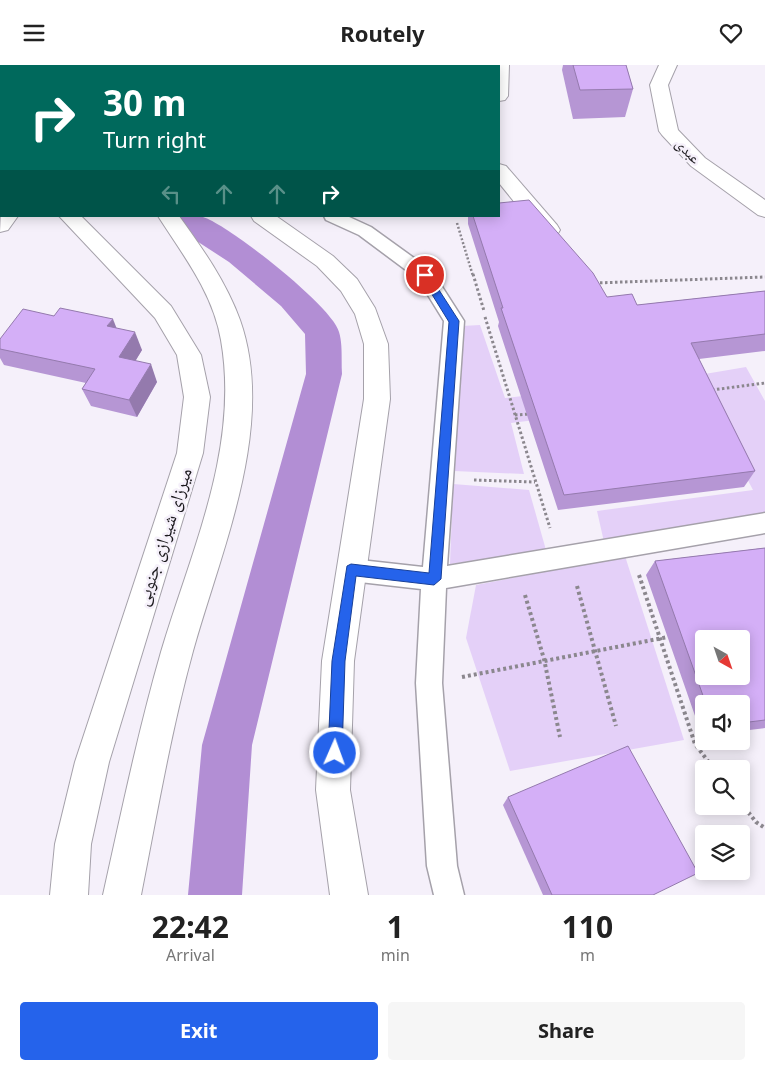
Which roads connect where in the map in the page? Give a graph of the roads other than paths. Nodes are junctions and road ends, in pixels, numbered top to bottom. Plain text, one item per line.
1 (668, 65) edge
2 (500, 171) edge
3 (765, 210) edge
4 (70, 217) edge
5 (169, 217) edge
6 (262, 217) edge
7 (334, 217) edge
8 (594, 283) edge
9 (765, 523) edge
10 (351, 570) junction
11 (434, 579) junction
12 (69, 895) edge
13 (122, 895) edge
14 (349, 895) edge
15 (449, 895) edge

1 - 3 main road, عبدی
2 - 8 main road
4 - 12 main road, میرزای شیرازی جنوبی
5 - 13 main road
6 - 10 main road
7 - 11 lane
9 - 11 lane
10 - 11 lane
10 - 14 main road
11 - 15 lane

